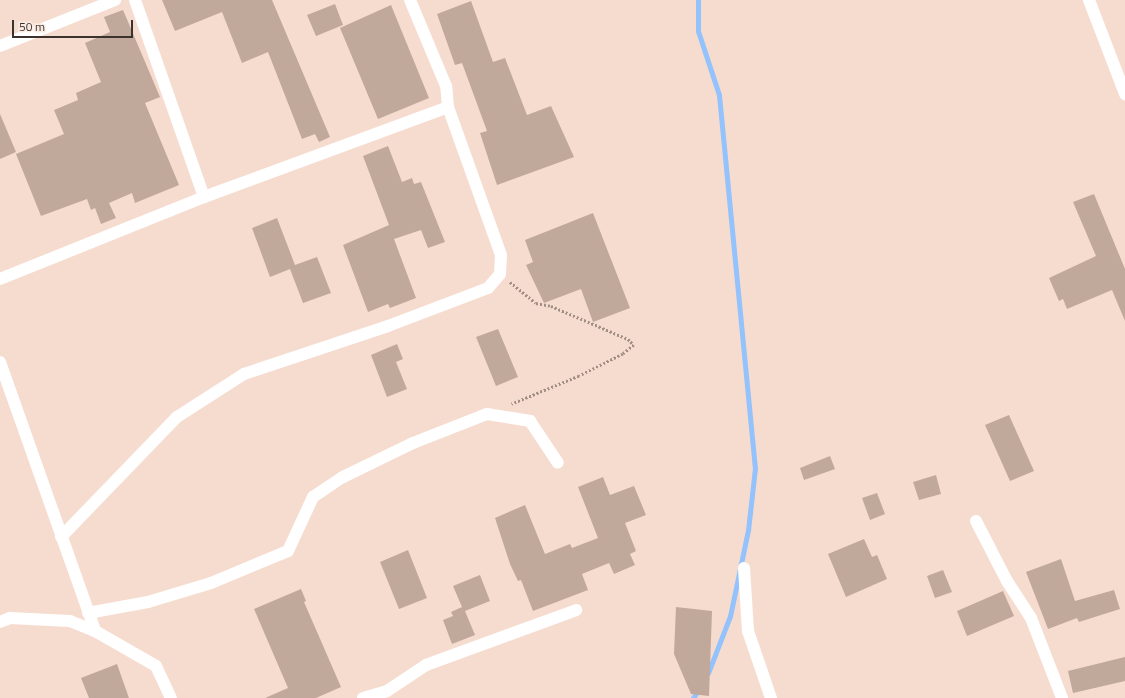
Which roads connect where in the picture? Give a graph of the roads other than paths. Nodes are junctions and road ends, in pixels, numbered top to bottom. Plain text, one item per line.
1 (115, 0) edge
2 (135, 0) edge
3 (410, 0) edge
4 (1089, 0) edge
5 (0, 46) edge
6 (1125, 94) edge
7 (448, 107) junction
8 (204, 197) junction
9 (0, 279) edge
10 (0, 362) edge
11 (558, 463) dead end
12 (976, 521) dead end
13 (61, 537) junction
14 (744, 568) dead end
15 (576, 610) dead end
16 (88, 613) junction
17 (0, 622) edge
18 (95, 631) junction
19 (171, 698) edge
20 (363, 698) edge
21 (771, 698) edge
22 (1062, 698) edge

1 - 5 street
2 - 8 street
3 - 7 street
4 - 6 street
7 - 8 street
7 - 13 street
8 - 9 street
10 - 13 street
11 - 16 street
12 - 22 street
13 - 16 street
14 - 21 street
15 - 20 street
16 - 18 street
17 - 18 street
18 - 19 street

